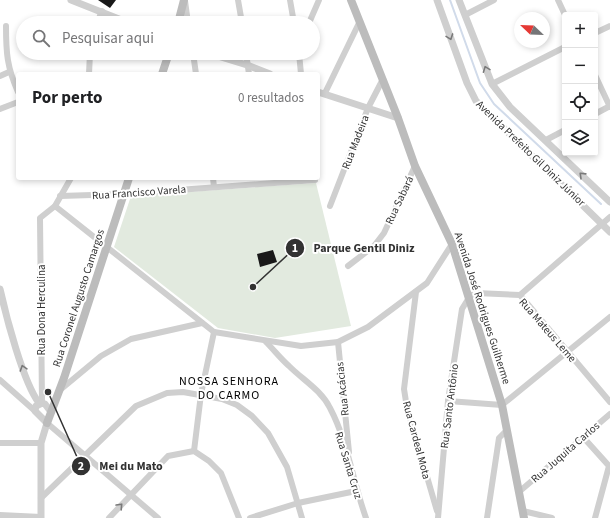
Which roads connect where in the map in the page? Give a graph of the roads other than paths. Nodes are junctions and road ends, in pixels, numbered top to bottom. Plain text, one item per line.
1 (71, 0) edge
2 (184, 0) edge
3 (238, 0) edge
4 (290, 0) edge
5 (319, 0) edge
6 (352, 0) edge
7 (437, 0) edge
8 (459, 0) edge
9 (494, 0) edge
10 (558, 0) edge
11 (102, 11) junction
12 (564, 12) edge
13 (465, 15) junction
14 (100, 16) edge
15 (113, 16) edge
16 (180, 16) edge
17 (187, 16) edge
18 (241, 16) edge
19 (293, 16) edge
20 (312, 16) edge
21 (360, 21) junction
22 (6, 26) dead end
23 (610, 26) edge
24 (598, 32) edge
25 (3, 48) edge
26 (563, 48) edge
27 (90, 60) edge
28 (167, 60) edge
29 (194, 60) edge
30 (231, 60) edge
31 (247, 60) edge
32 (300, 60) edge
33 (248, 65) junction
34 (9, 72) junction
35 (89, 72) edge
36 (163, 72) edge
37 (196, 72) edge
38 (249, 72) edge
39 (265, 72) edge
40 (301, 72) edge
41 (0, 76) edge
42 (383, 79) junction
43 (598, 81) edge
44 (492, 84) junction
45 (16, 88) edge
46 (321, 92) edge
47 (16, 103) edge
48 (610, 106) edge
49 (368, 108) junction
50 (0, 109) edge
51 (598, 112) edge
52 (398, 118) junction
53 (562, 132) edge
54 (546, 140) junction
55 (415, 166) junction
56 (70, 180) edge
57 (128, 180) edge
58 (213, 180) edge
59 (290, 180) edge
60 (266, 181) edge
61 (214, 187) junction
62 (124, 194) junction
63 (60, 196) junction
64 (610, 202) edge
65 (55, 206) junction
66 (330, 206) dead end
67 (610, 217) edge
68 (602, 223) junction
69 (610, 232) edge
70 (452, 244) junction
71 (107, 248) junction
72 (348, 266) dead end
73 (0, 289) edge
74 (416, 292) junction
75 (520, 295) junction
76 (470, 296) junction
77 (610, 317) edge
78 (202, 323) junction
79 (214, 332) junction
80 (266, 342) junction
81 (338, 342) junction
82 (568, 353) junction
83 (0, 380) edge
84 (59, 391) junction
85 (201, 394) junction
86 (34, 397) junction
87 (448, 401) junction
88 (610, 402) edge
89 (26, 403) junction
90 (502, 405) junction
91 (45, 406) junction
92 (37, 413) junction
93 (610, 414) edge
94 (47, 423) junction
95 (508, 430) junction
96 (583, 437) junction
97 (0, 443) edge
98 (41, 443) junction
99 (194, 451) junction
100 (85, 456) junction
101 (350, 461) junction
102 (356, 491) junction
103 (520, 491) junction
104 (131, 495) junction
105 (42, 498) junction
106 (298, 503) junction
107 (0, 515) edge
108 (524, 515) edge
109 (438, 517) edge
110 (41, 518) edge
111 (109, 518) edge
112 (158, 518) edge
113 (239, 518) edge
114 (250, 518) edge
115 (302, 518) edge
116 (366, 518) edge
117 (487, 518) edge
118 (552, 518) edge
119 (594, 518) edge

1 - 11 street
2 - 16 main road
2 - 17 street
3 - 18 street
4 - 19 street
5 - 20 street
6 - 21 main road, Avenida José Rodrigues Guilherme
7 -> 68 street, Avenida Prefeito Gil Diniz Júnior
8 - 13 street, Avenida Prefeito Gil Diniz Júnior
9 - 13 street
10 - 12 street
11 - 14 street
11 - 15 street
44 -> 13 street, Avenida Prefeito Gil Diniz Júnior
21 - 42 main road, Avenida José Rodrigues Guilherme
21 - 46 street
22 - 25 street
23 - 24 street
25 - 34 street
26 - 44 street
27 - 35 street
28 - 36 main road
29 - 37 street
30 - 33 street
31 - 33 street
32 - 40 street
33 - 38 street
33 - 39 street
34 - 41 street
34 - 45 street
42 - 49 street, Rua Madeira
42 - 52 main road, Avenida José Rodrigues Guilherme
43 - 48 street
44 - 54 street, Avenida Prefeito Gil Diniz Júnior
46 - 49 street
47 - 50 street
48 - 51 street
49 - 52 street
49 - 66 street, Rua Madeira
52 - 55 main road, Avenida José Rodrigues Guilherme
53 - 54 street
64 -> 54 street, Avenida Prefeito Gil Diniz Júnior
55 - 70 main road, Avenida José Rodrigues Guilherme
55 - 72 street, Rua Sabará
56 - 63 street
57 - 62 main road, Rua Coronel Augusto Camargos
58 - 61 street
59 - 60 street, Rua Francisco Varela
60 - 61 street, Rua Francisco Varela
61 - 62 street, Rua Francisco Varela
62 - 63 street, Rua Francisco Varela
62 - 71 main road, Rua Coronel Augusto Camargos
63 - 65 street
65 - 71 street
65 - 91 street, Rua Dona Herculina
67 - 68 street
68 - 69 street, Avenida Prefeito Gil Diniz Júnior
68 - 75 street
70 - 74 street
70 - 76 main road, Avenida José Rodrigues Guilherme
71 - 78 street
71 - 84 main road, Rua Coronel Augusto Camargos
86 -> 73 street
74 - 81 street
74 - 109 street, Rua Cardeal Mota
75 - 76 street, Rua Mateus Leme
75 - 82 street, Rua Mateus Leme
76 - 87 street, Rua Santo Antônio
76 - 90 main road, Avenida José Rodrigues Guilherme
77 - 82 street
78 - 79 street
78 - 84 street
79 - 80 street
79 - 85 street
80 - 81 street
80 - 101 street, Rua Santa Cruz
81 - 101 street, Rua Acácias
82 - 88 street, Rua Mateus Leme
82 - 90 street
83 - 89 street
84 - 91 main road, Rua Coronel Augusto Camargos
85 - 99 street
85 - 100 street
85 - 106 street
86 - 89 street
86 - 91 street
87 - 90 street
87 - 109 street, Rua Santo Antônio
89 - 92 street
90 - 95 main road, Avenida José Rodrigues Guilherme
91 - 92 street
91 - 94 main road, Rua Coronel Augusto Camargos
92 - 94 street
93 - 96 street, Rua Juquita Carlos
94 - 98 street
94 - 100 street
95 - 103 main road, Avenida José Rodrigues Guilherme
95 - 117 street
96 - 103 street, Rua Juquita Carlos
96 - 119 street
97 - 98 street
98 - 105 street
99 - 104 street
99 - 113 street
100 - 104 street
100 - 105 street
101 - 102 street, Rua Santa Cruz
102 - 106 street
102 - 116 street, Rua Santa Cruz
103 - 108 main road, Avenida José Rodrigues Guilherme
111 -> 104 street
104 - 112 street
105 - 110 street
106 - 114 street
106 - 115 street
107 - 110 street
108 - 118 street

